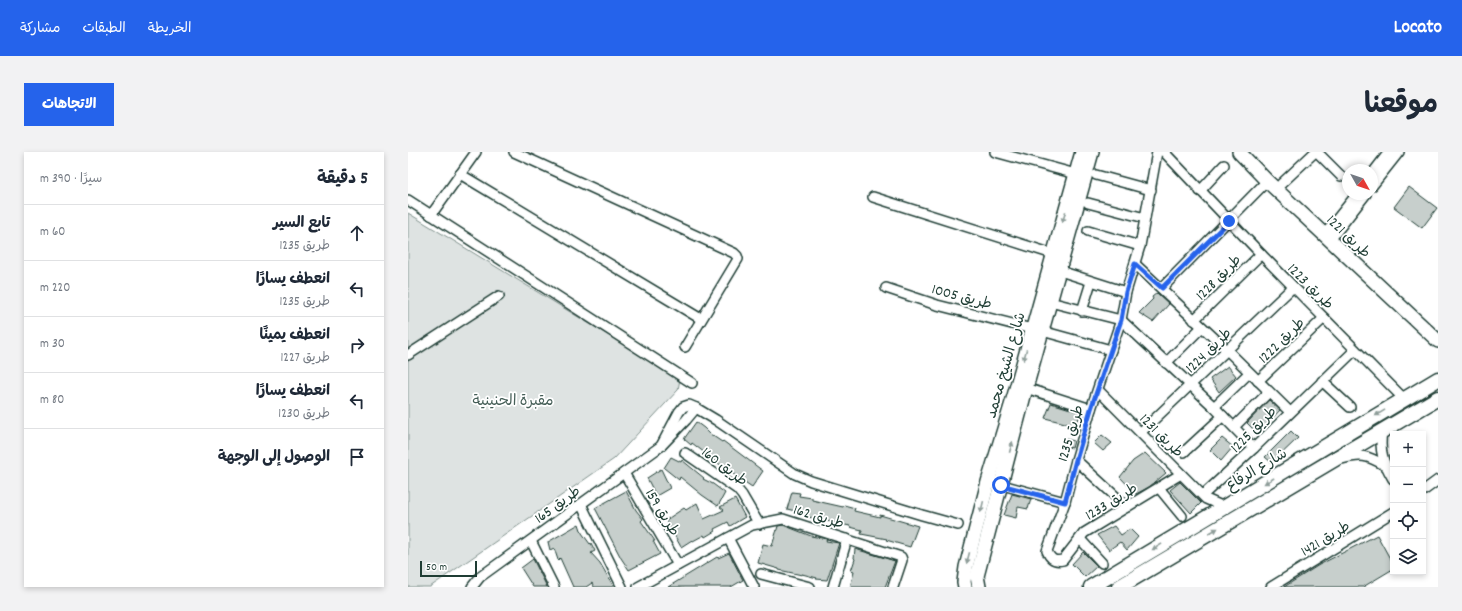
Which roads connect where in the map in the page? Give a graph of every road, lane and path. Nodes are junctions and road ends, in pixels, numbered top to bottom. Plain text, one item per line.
1 (476, 152) edge
2 (514, 152) edge
3 (995, 152) edge
4 (1082, 152) edge
5 (1092, 152) edge
6 (1157, 152) edge
7 (1164, 152) edge
8 (1239, 152) edge
9 (1248, 152) edge
10 (1389, 152) edge
11 (1399, 152) edge
12 (1007, 153) edge
13 (1311, 153) edge
14 (1224, 165) dead end
15 (1378, 166) edge
16 (460, 174) junction
17 (1076, 174) junction
18 (1096, 175) dead end
19 (1341, 176) dead end
20 (1378, 178) edge
21 (1267, 181) junction
22 (1281, 184) junction
23 (1151, 190) junction
24 (1200, 190) junction
25 (873, 197) dead end
26 (408, 200) edge
27 (1353, 200) edge
28 (1361, 200) edge
29 (1088, 203) dead end
30 (431, 215) junction
31 (1145, 218) junction
32 (1229, 221) junction
33 (1088, 231) dead end
34 (1330, 234) junction
35 (1140, 246) junction
36 (1053, 254) junction
37 (1261, 254) junction
38 (1135, 264) junction
39 (1060, 272) junction
40 (1091, 282) junction
41 (1293, 287) junction
42 (886, 288) dead end
43 (1162, 288) junction
44 (1126, 292) junction
45 (499, 296) dead end
46 (1050, 302) junction
47 (1082, 311) junction
48 (1324, 318) junction
49 (701, 319) junction
50 (1121, 320) junction
51 (1194, 320) junction
52 (1202, 327) junction
53 (1037, 330) junction
54 (1437, 333) edge
55 (685, 347) dead end
56 (1111, 350) junction
57 (1355, 350) junction
58 (1228, 351) junction
59 (408, 355) edge
60 (1166, 363) junction
61 (1249, 372) junction
62 (1438, 379) edge
63 (1322, 381) junction
64 (1258, 382) junction
65 (692, 383) dead end
66 (1190, 386) junction
67 (1026, 388) junction
68 (1098, 390) junction
69 (1269, 392) junction
70 (1438, 398) edge
71 (1404, 399) junction
72 (1214, 407) junction
73 (1350, 407) dead end
74 (1091, 409) junction
75 (1290, 412) junction
76 (1223, 416) junction
77 (1234, 427) junction
78 (1382, 431) junction
79 (1141, 432) junction
80 (1254, 448) junction
81 (685, 452) dead end
82 (1184, 452) dead end
83 (1076, 460) junction
84 (1330, 461) junction
85 (1384, 465) junction
86 (624, 473) junction
87 (1181, 474) junction
88 (1390, 474) edge
89 (1438, 480) edge
90 (988, 482) junction
91 (1001, 485) junction
92 (1159, 488) junction
93 (1426, 490) edge
94 (1205, 497) junction
95 (1065, 502) junction
96 (581, 504) junction
97 (1128, 507) junction
98 (1224, 507) junction
99 (1390, 514) edge
100 (1182, 516) dead end
101 (1208, 517) junction
102 (759, 524) junction
103 (958, 525) dead end
104 (728, 538) junction
105 (847, 539) junction
106 (1080, 539) junction
107 (530, 542) junction
108 (1050, 558) joint
109 (1102, 563) dead end
110 (678, 565) junction
111 (761, 574) dead end
112 (472, 587) edge
113 (554, 587) edge
114 (622, 587) edge
115 (638, 587) edge
116 (754, 587) edge
117 (810, 587) edge
118 (833, 587) edge
119 (893, 587) edge
120 (965, 587) edge
121 (979, 587) edge
122 (1091, 587) edge
123 (1119, 587) edge
124 (1271, 587) edge

1 - 16 street
2 - 49 street
3 - 12 street
4 - 17 street, شارع الشيخ محمد
5 - 39 street, شارع الشيخ محمد
6 - 23 street, طريق 1235
7 - 24 street, طريق 1223
8 - 21 street, طريق 1221
9 - 22 street, طريق 1221
10 - 15 street
11 - 20 street
12 - 17 street
13 - 19 street
13 - 22 street
14 - 24 street
16 - 30 street
16 - 49 street
17 -> 36 street, شارع الشيخ محمد
18 - 23 street
21 - 32 street
21 - 34 street, طريق 1221
22 - 34 street, طريق 1221
23 - 31 street, طريق 1235
24 - 32 street, طريق 1223
25 - 36 street
26 - 30 street
27 - 34 street
28 - 34 street
29 - 31 street
30 - 65 street
31 - 35 street, طريق 1235
32 - 37 street, طريق 1223
32 - 43 street
33 - 35 street
34 - 54 street, طريق 1221
35 - 38 street, طريق 1235
36 - 53 street, شارع الشيخ محمد
37 - 41 street, طريق 1223
37 - 51 street, طريق 1228
38 - 43 street
38 - 44 street, طريق 1235
39 - 40 street
39 - 46 street, شارع الشيخ محمد
40 - 44 street
40 - 47 street
41 - 48 street, طريق 1223
41 - 58 street, طريق 1224
42 - 53 street, طريق 1005
43 - 51 street
44 - 50 street, طريق 1235
45 - 59 street
46 - 47 street
46 - 53 street, شارع الشيخ محمد
47 - 50 street
48 - 57 street, طريق 1223
48 - 64 street, طريق 1222
49 - 55 street
50 - 56 street, طريق 1235
50 - 60 street
51 - 52 street
52 - 58 street
52 - 60 street
53 - 56 street
53 - 67 street, شارع الشيخ محمد
53 -> 90 street, شارع الشيخ محمد
56 - 68 street, طريق 1235
57 - 63 street, طريق 1225
57 - 71 street, طريق 1223
58 - 61 street
58 - 66 street, طريق 1224
60 - 66 street
61 - 64 street
61 - 72 street
62 - 71 main road, شارع الرفاع
63 - 73 street
63 - 75 street, طريق 1225
64 - 69 street
66 - 72 street
66 - 79 street, طريق 1224
67 - 74 street
91 -> 67 street, شارع الشيخ محمد
68 - 74 street, طريق 1235
68 - 79 street, طريق 1231
69 - 75 street
69 - 77 street
70 - 78 main road, شارع الرفاع
71 -> 98 main road, شارع الرفاع
72 - 76 street
74 - 83 street, طريق 1235
75 - 80 street, طريق 1225
76 - 77 street
76 - 82 street
77 - 80 street
78 - 84 main road, شارع الرفاع
78 - 85 street
79 - 87 street, طريق 1231
80 - 94 street, طريق 1225
81 - 102 street, طريق 160
83 - 95 street, طريق 1235
83 - 97 street
84 - 85 street
123 -> 84 main road, شارع الرفاع
85 - 88 street
86 - 96 street, طريق 165
86 - 103 street, طريق 165
86 - 110 street, طريق 159
87 - 92 street, طريق 1233
87 - 94 street, طريق 1231
89 - 93 street
90 - 91 street
90 -> 120 street, شارع الشيخ محمد
91 - 95 street
91 - 121 street, شارع الشيخ محمد
92 - 97 street, طريق 1233
92 - 100 street, طريق 1233
94 - 98 street, طريق 1231
94 - 101 street
95 - 108 street, طريق 1235
96 - 107 street, طريق 165
96 - 114 street
97 - 106 street, طريق 1233
98 - 101 main road, شارع الرفاع
99 - 124 street, طريق 1421
101 -> 122 main road, شارع الرفاع
102 - 104 street, طريق 162
102 - 105 street, طريق 162
104 - 110 street, طريق 162
104 - 116 street
105 - 118 street
105 - 119 street, طريق 162
106 - 108 street, طريق 1233
106 - 109 street, طريق 1233
107 - 112 street, طريق 165
107 - 113 street
110 - 115 street, طريق 162
111 - 117 street

